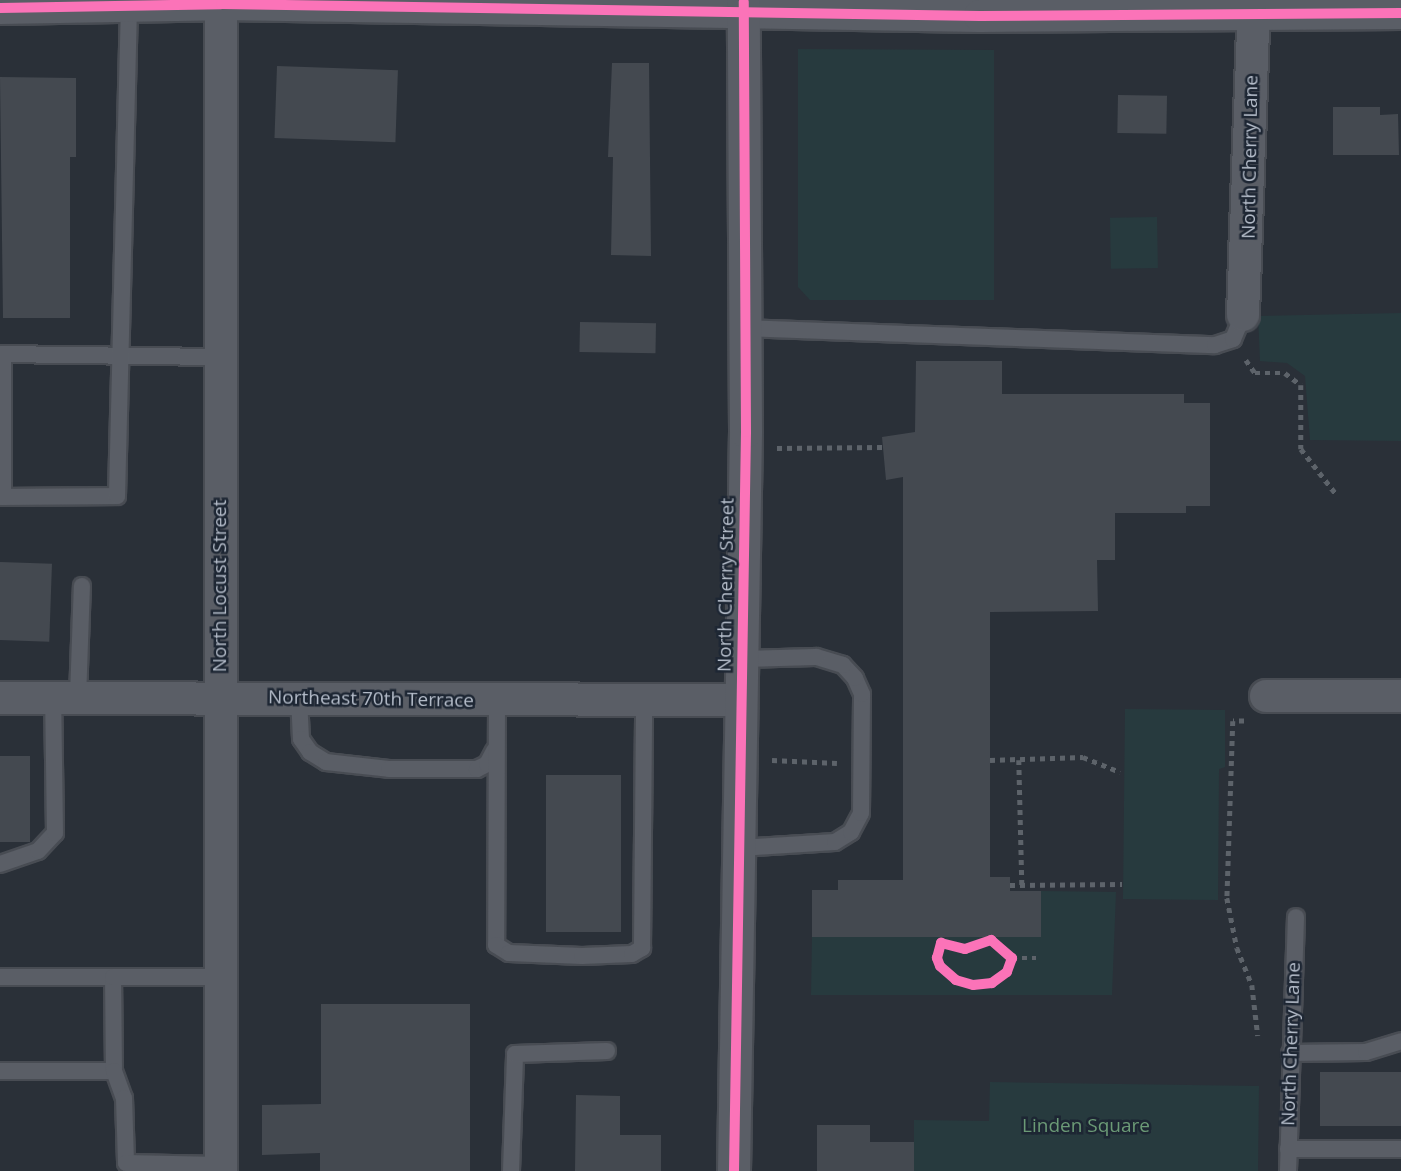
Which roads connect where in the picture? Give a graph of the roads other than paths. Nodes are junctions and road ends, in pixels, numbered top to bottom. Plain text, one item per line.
1 (221, 2) edge
2 (129, 6) junction
3 (744, 6) edge
4 (0, 8) edge
5 (1254, 8) edge
6 (1401, 13) edge
7 (1238, 327) joint
8 (742, 328) junction
9 (2, 354) edge
10 (118, 356) junction
11 (219, 357) junction
12 (1, 497) edge
13 (82, 586) dead end
14 (742, 659) junction
15 (1401, 695) edge
16 (221, 696) junction
17 (1266, 696) road end
18 (0, 698) edge
19 (66, 698) junction
20 (299, 698) junction
21 (741, 700) junction
22 (497, 701) junction
23 (644, 701) junction
24 (494, 751) junction
25 (739, 848) junction
26 (0, 864) edge
27 (1296, 917) dead end
28 (0, 977) edge
29 (113, 977) junction
30 (222, 977) junction
31 (1401, 1041) edge
32 (607, 1051) dead end
33 (1290, 1053) junction
34 (0, 1071) edge
35 (114, 1071) junction
36 (1288, 1149) junction
37 (1401, 1149) edge
38 (126, 1167) edge
39 (221, 1168) edge
40 (511, 1171) edge
41 (734, 1171) edge
42 (1288, 1171) edge

1 - 2 street
1 - 3 street
1 - 11 street, North Locust Street
2 - 4 street
2 - 10 lane
3 - 5 street
3 - 8 street, North Cherry Street
5 - 6 street
5 - 7 street, North Cherry Lane
7 - 8 lane
8 - 14 street, North Cherry Street
9 - 10 lane
9 - 12 lane
10 - 11 lane
10 - 12 lane
11 - 16 street, North Locust Street
13 - 19 lane
14 - 21 street, North Cherry Street
14 - 25 lane
15 - 17 street
16 - 19 street, Northeast 70th Terrace
16 - 20 street, Northeast 70th Terrace
16 - 30 street, North Locust Street
18 - 19 street, Northeast 70th Terrace
19 - 26 lane
20 - 22 street, Northeast 70th Terrace
20 - 24 lane
21 - 23 street, Northeast 70th Terrace
21 - 25 street, North Cherry Street
22 - 23 street, Northeast 70th Terrace
22 - 24 lane
23 - 24 lane
25 - 41 street, North Cherry Street
27 - 33 lane, North Cherry Lane
28 - 29 lane
29 - 30 lane
29 - 35 lane
30 - 39 street, North Locust Street
31 - 33 lane
32 - 40 lane
33 - 36 lane, North Cherry Lane
34 - 35 lane
35 - 38 lane
36 - 37 lane
36 - 42 lane, North Cherry Lane
38 - 39 lane

